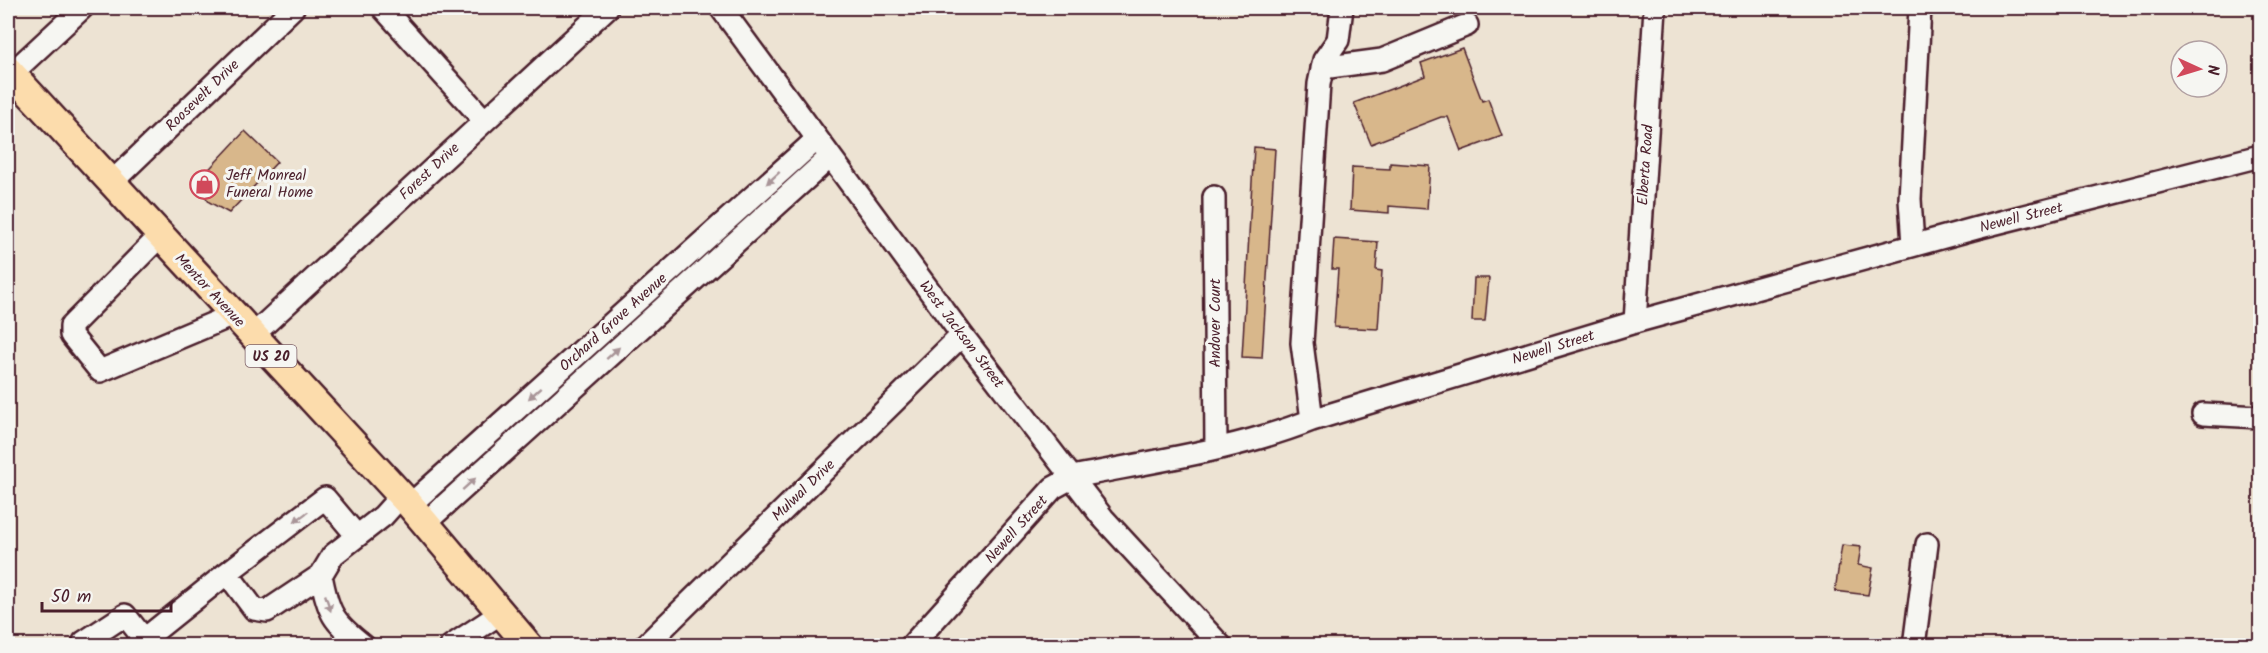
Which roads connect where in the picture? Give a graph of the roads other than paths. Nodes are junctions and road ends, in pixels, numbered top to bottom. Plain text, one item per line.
1 (82, 8) edge
2 (293, 8) edge
3 (383, 8) edge
4 (607, 8) edge
5 (721, 8) edge
6 (1342, 8) edge
7 (1655, 8) edge
8 (1920, 8) edge
9 (1467, 25) dead end
10 (1322, 68) junction
11 (9, 72) edge
12 (483, 119) junction
13 (817, 139) junction
14 (2260, 156) edge
15 (830, 158) junction
16 (111, 183) junction
17 (1214, 197) dead end
18 (160, 236) junction
19 (1913, 245) junction
20 (233, 315) junction
21 (1635, 322) junction
22 (962, 335) junction
23 (252, 336) junction
24 (2203, 414) dead end
25 (2260, 417) edge
26 (1312, 420) junction
27 (1216, 449) junction
28 (1073, 477) junction
29 (412, 508) junction
30 (357, 536) junction
31 (1927, 544) dead end
32 (227, 573) junction
33 (321, 575) junction
34 (501, 613) junction
35 (140, 642) edge
36 (82, 644) edge
37 (364, 645) edge
38 (451, 645) edge
39 (529, 645) edge
40 (645, 645) edge
41 (911, 645) edge
42 (1221, 645) edge
43 (1914, 645) edge

1 - 11 street
2 - 16 street, Roosevelt Drive
3 - 12 street
4 - 12 street, Forest Drive
5 - 13 street, West Jackson Street
6 - 10 street
7 - 21 street, Elberta Road
8 - 19 street
9 - 10 street
10 - 26 street
11 - 16 main road, Mentor Avenue / US 20
12 - 23 street, Forest Drive
13 - 15 street, West Jackson Street
13 -> 29 street, Orchard Grove Avenue
14 - 19 street, Newell Street
15 - 22 street, West Jackson Street
29 -> 15 street, Orchard Grove Avenue
16 - 18 main road, Mentor Avenue / US 20
17 - 27 street, Andover Court
18 - 20 main road, Mentor Avenue / US 20
18 - 20 street
19 - 21 street, Newell Street
20 - 23 main road, Mentor Avenue / US 20
21 - 26 street, Newell Street
22 - 28 street, West Jackson Street
22 - 40 street, Mulwal Drive
23 - 29 main road, Mentor Avenue / US 20
24 - 25 street
26 - 27 street, Newell Street
27 - 28 street, Newell Street
28 - 41 street, Newell Street
28 - 42 street, West Jackson Street
29 - 30 street
29 - 34 main road, Mentor Avenue / US 20
30 -> 32 street
30 - 33 street
31 - 43 street
32 - 33 street
32 - 35 street
33 -> 37 street
34 - 38 street
34 - 39 main road, Mentor Avenue / US 20
35 - 36 street

